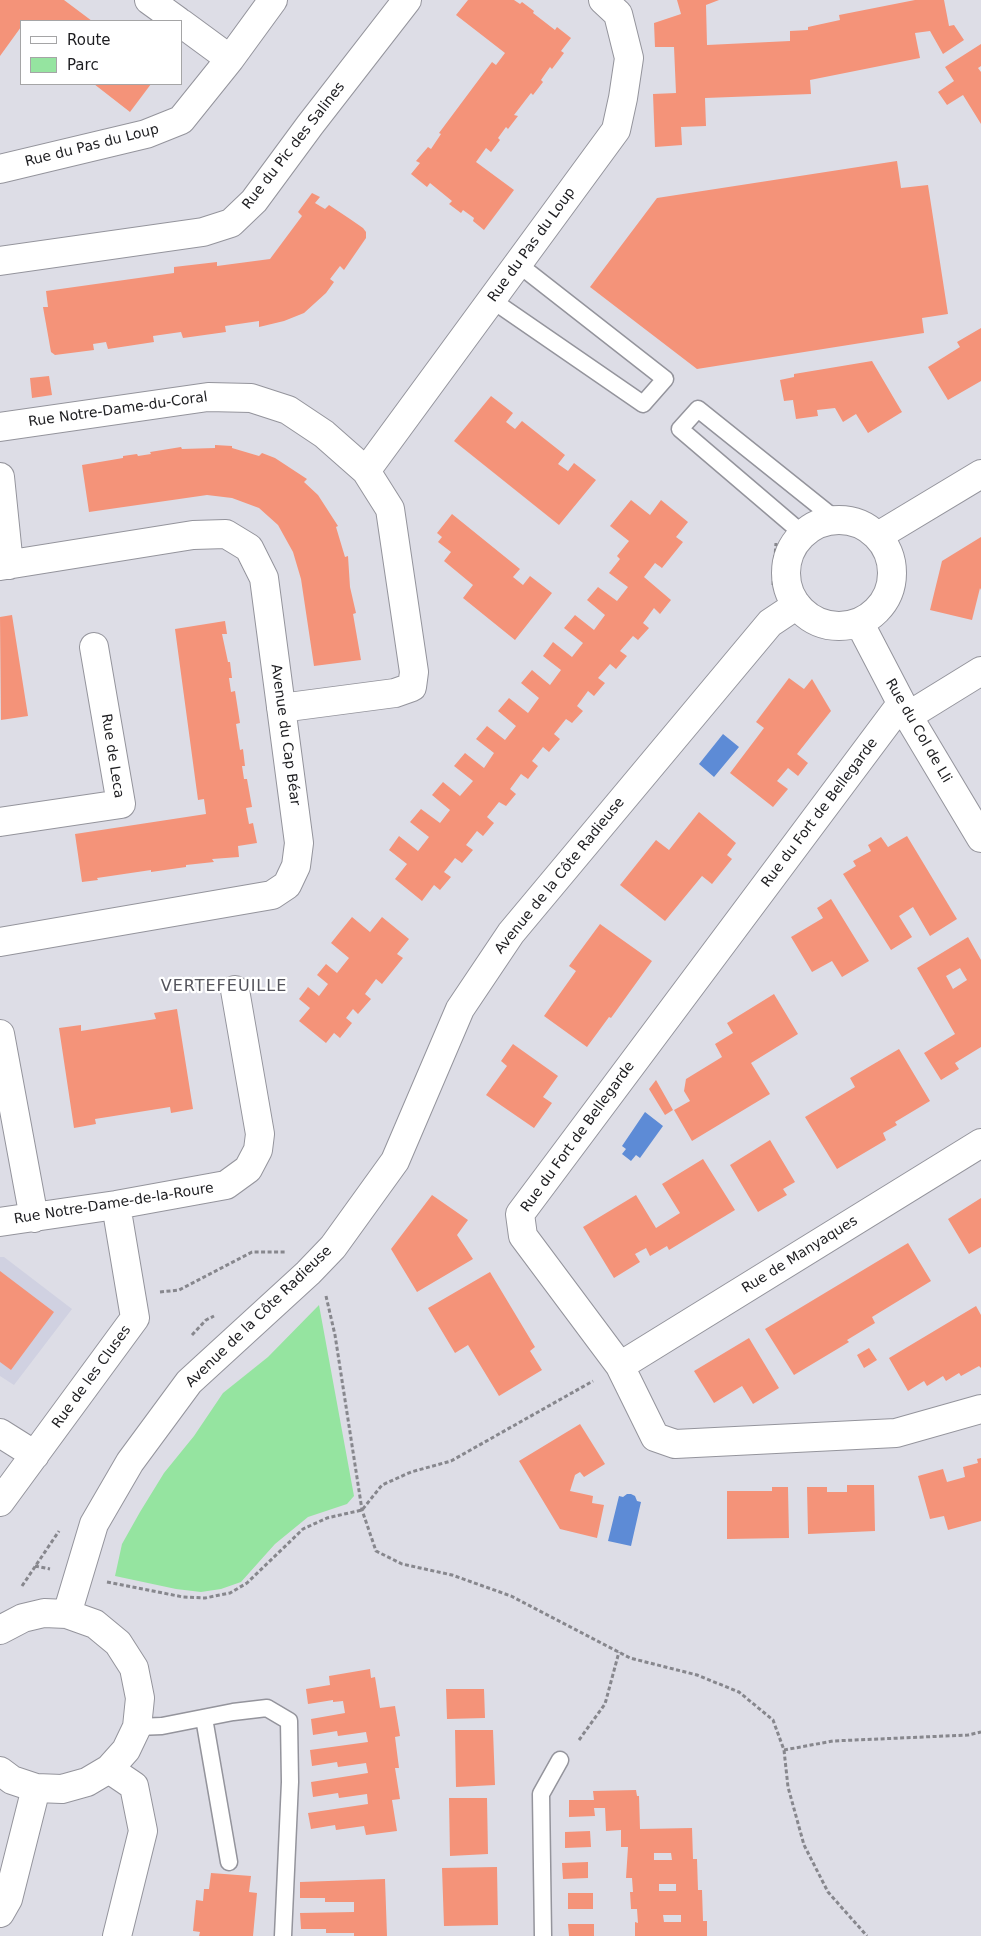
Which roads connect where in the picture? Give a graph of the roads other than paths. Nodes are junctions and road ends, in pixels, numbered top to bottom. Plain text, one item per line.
1 (149, 0) edge
2 (273, 0) edge
3 (407, 0) edge
4 (603, 0) edge
5 (177, 20) edge
6 (182, 25) edge
7 (230, 59) junction
8 (0, 169) edge
9 (0, 261) edge
10 (518, 264) junction
11 (492, 300) junction
12 (0, 427) edge
13 (366, 471) junction
14 (981, 474) edge
15 (0, 477) edge
16 (840, 520) junction
17 (803, 534) junction
18 (878, 536) junction
19 (4, 566) edge
20 (797, 605) junction
21 (859, 622) junction
22 (94, 647) dead end
23 (981, 671) edge
24 (281, 708) junction
25 (904, 710) junction
26 (0, 822) edge
27 (981, 838) edge
28 (0, 942) edge
29 (235, 990) dead end
30 (0, 1034) edge
31 (981, 1144) edge
32 (116, 1205) junction
33 (34, 1218) junction
34 (0, 1222) edge
35 (620, 1366) junction
36 (981, 1409) edge
37 (0, 1433) edge
38 (35, 1455) junction
39 (0, 1502) edge
40 (67, 1614) junction
41 (0, 1630) edge
42 (204, 1718) junction
43 (137, 1727) junction
44 (560, 1760) dead end
45 (109, 1768) junction
46 (0, 1771) edge
47 (36, 1788) junction
48 (229, 1862) dead end
49 (0, 1913) edge
50 (116, 1936) edge
51 (283, 1936) edge
52 (544, 1936) edge

1 - 5 street
2 - 7 street, Rue du Pas du Loup
3 - 9 street, Rue du Pic des Salines
4 - 10 street, Rue du Pas du Loup
6 - 7 street
7 - 8 street, Rue du Pas du Loup
10 - 11 street, Rue du Pas du Loup
10 - 11 lane
11 - 13 street, Rue du Pas du Loup
12 - 13 street, Rue Notre-Dame-du-Coral
13 - 24 street, Rue Notre-Dame-du-Coral
14 - 18 street
15 - 19 street
16 - 17 street
16 - 17 lane
16 - 18 street
17 - 20 street
18 - 21 street
19 - 24 street, Avenue du Cap Béar
20 - 21 street
20 - 40 street, Avenue de la Côte Radieuse
21 - 25 street, Rue du Col de Lli
22 - 26 street, Rue de Leca
23 - 25 street
24 - 28 street, Avenue du Cap Béar
25 - 27 street, Rue du Col de Lli
25 - 35 street, Rue du Fort de Bellegarde
29 - 32 street, Rue Notre-Dame-de-la-Roure
30 - 33 street
31 - 35 street, Rue de Manyaques
32 - 33 street, Rue Notre-Dame-de-la-Roure
32 - 38 street, Rue de les Cluses
33 - 34 street, Rue Notre-Dame-de-la-Roure
35 - 36 street, Rue du Fort de Bellegarde
37 - 38 street
38 - 39 street, Rue de les Cluses
40 - 41 street
40 - 43 street
42 - 43 lane
42 - 48 lane
42 - 51 lane
43 - 45 street
44 - 52 lane
45 - 47 street
45 - 50 street
46 - 47 street
47 - 49 street

